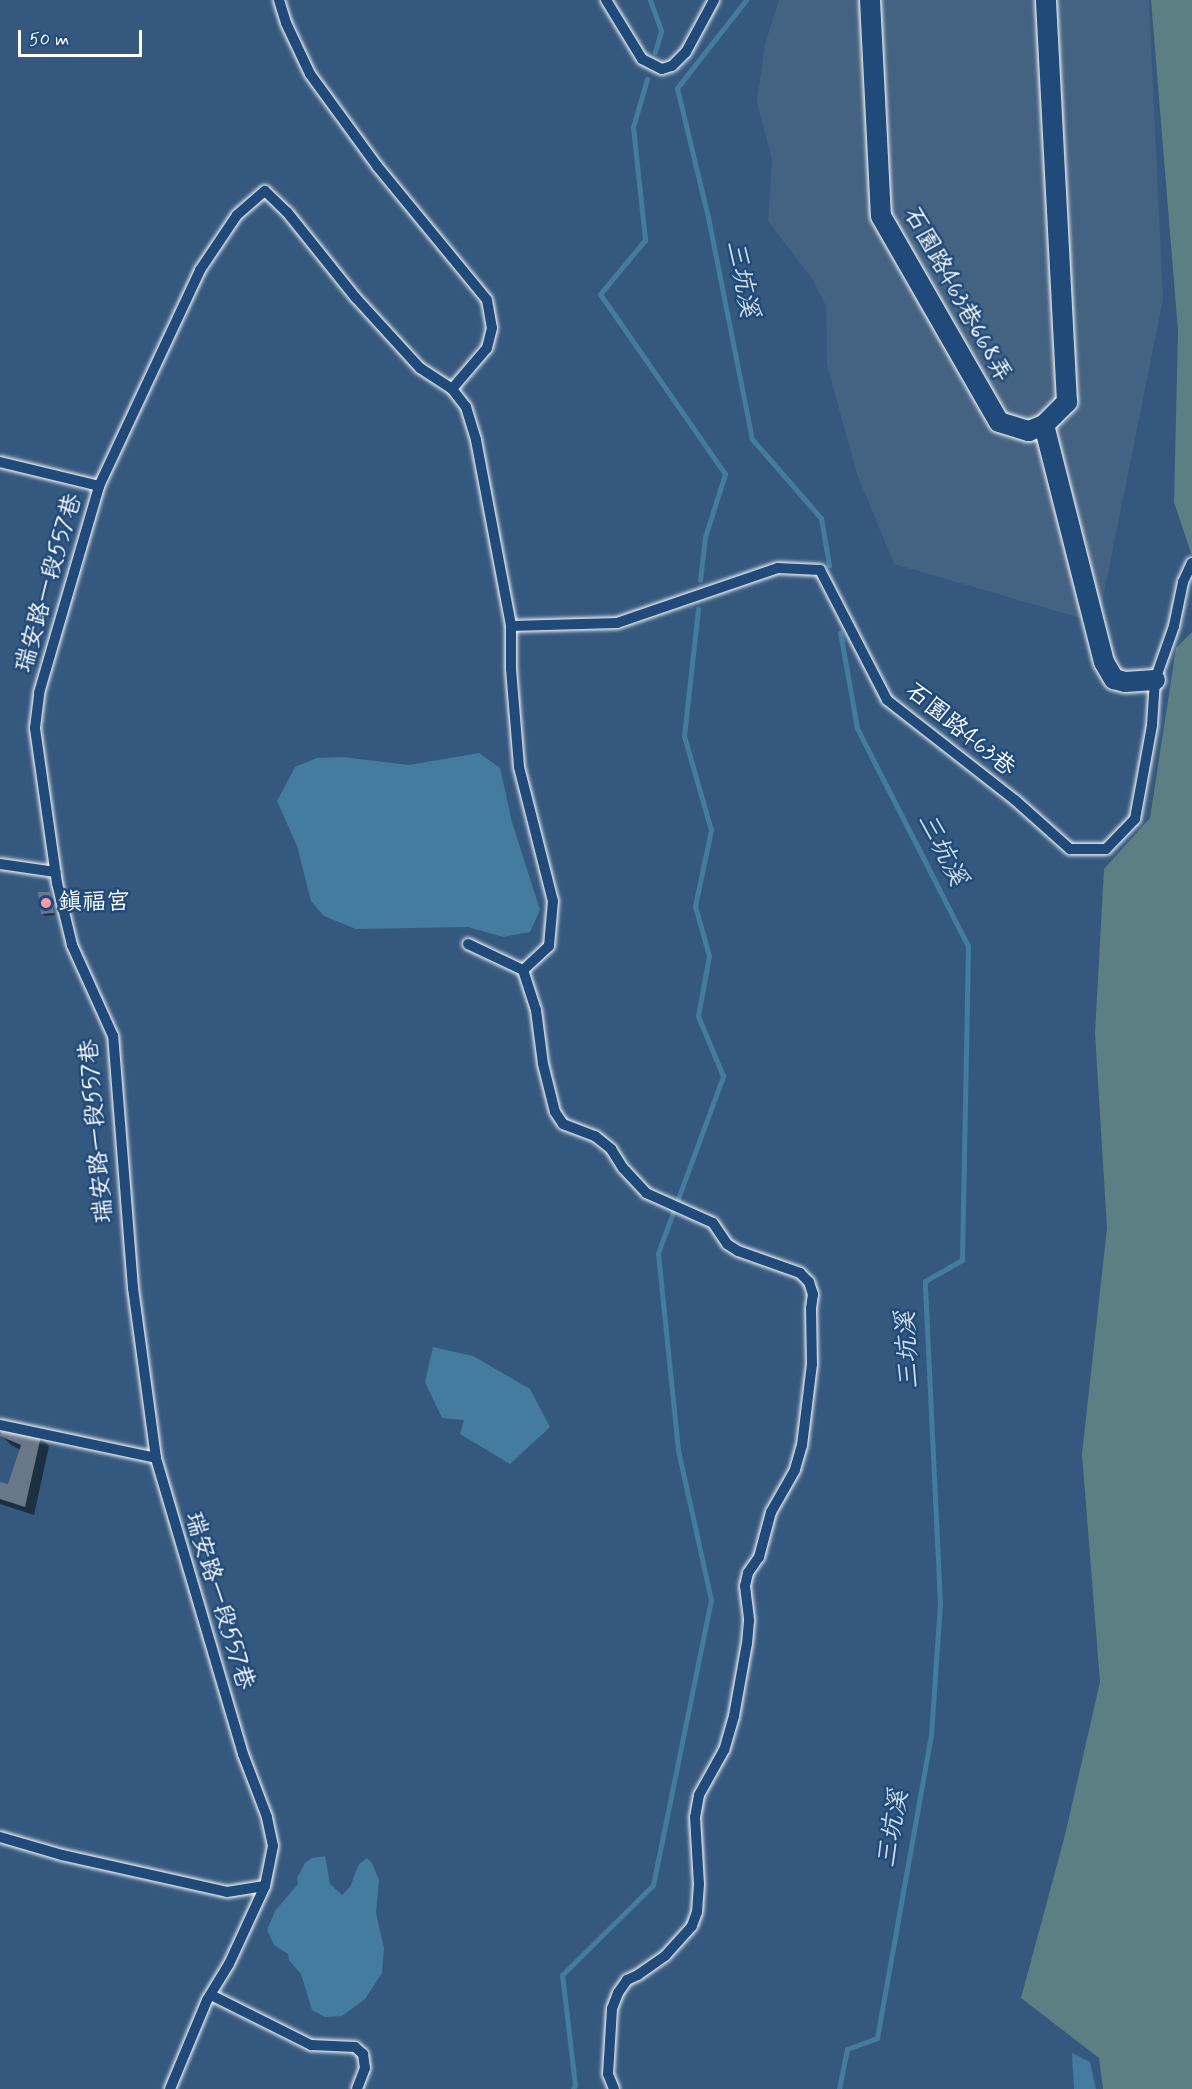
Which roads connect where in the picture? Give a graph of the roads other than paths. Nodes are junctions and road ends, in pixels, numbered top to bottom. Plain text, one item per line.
1 (279, 0) edge
2 (606, 0) edge
3 (714, 0) edge
4 (870, 0) edge
5 (1046, 0) edge
6 (452, 388) junction
7 (1044, 425) junction
8 (0, 462) edge
9 (99, 486) junction
10 (1192, 563) edge
11 (512, 626) junction
12 (1155, 680) junction
13 (0, 864) edge
14 (55, 872) junction
15 (468, 944) dead end
16 (523, 970) junction
17 (0, 1425) edge
18 (156, 1458) junction
19 (0, 1837) edge
20 (265, 1886) junction
21 (211, 1995) junction
22 (170, 2089) edge
23 (357, 2089) edge
24 (614, 2089) edge

1 - 6 lane
2 - 3 lane
4 - 7 street, 石園路463巷668弄
5 - 7 street
6 - 9 lane, 瑞安路一段557巷
6 - 11 lane
7 - 12 street
8 - 9 lane
9 - 14 lane, 瑞安路一段557巷
10 - 12 lane, 石園路463巷
11 - 12 lane, 石園路463巷
11 - 16 lane
13 - 14 lane
14 - 18 lane, 瑞安路一段557巷
15 - 16 lane
16 - 24 lane
17 - 18 lane
18 - 20 lane, 瑞安路一段557巷
19 - 20 lane
20 - 21 lane, 瑞安路一段557巷
21 - 22 lane, 瑞安路一段557巷
21 - 23 lane

